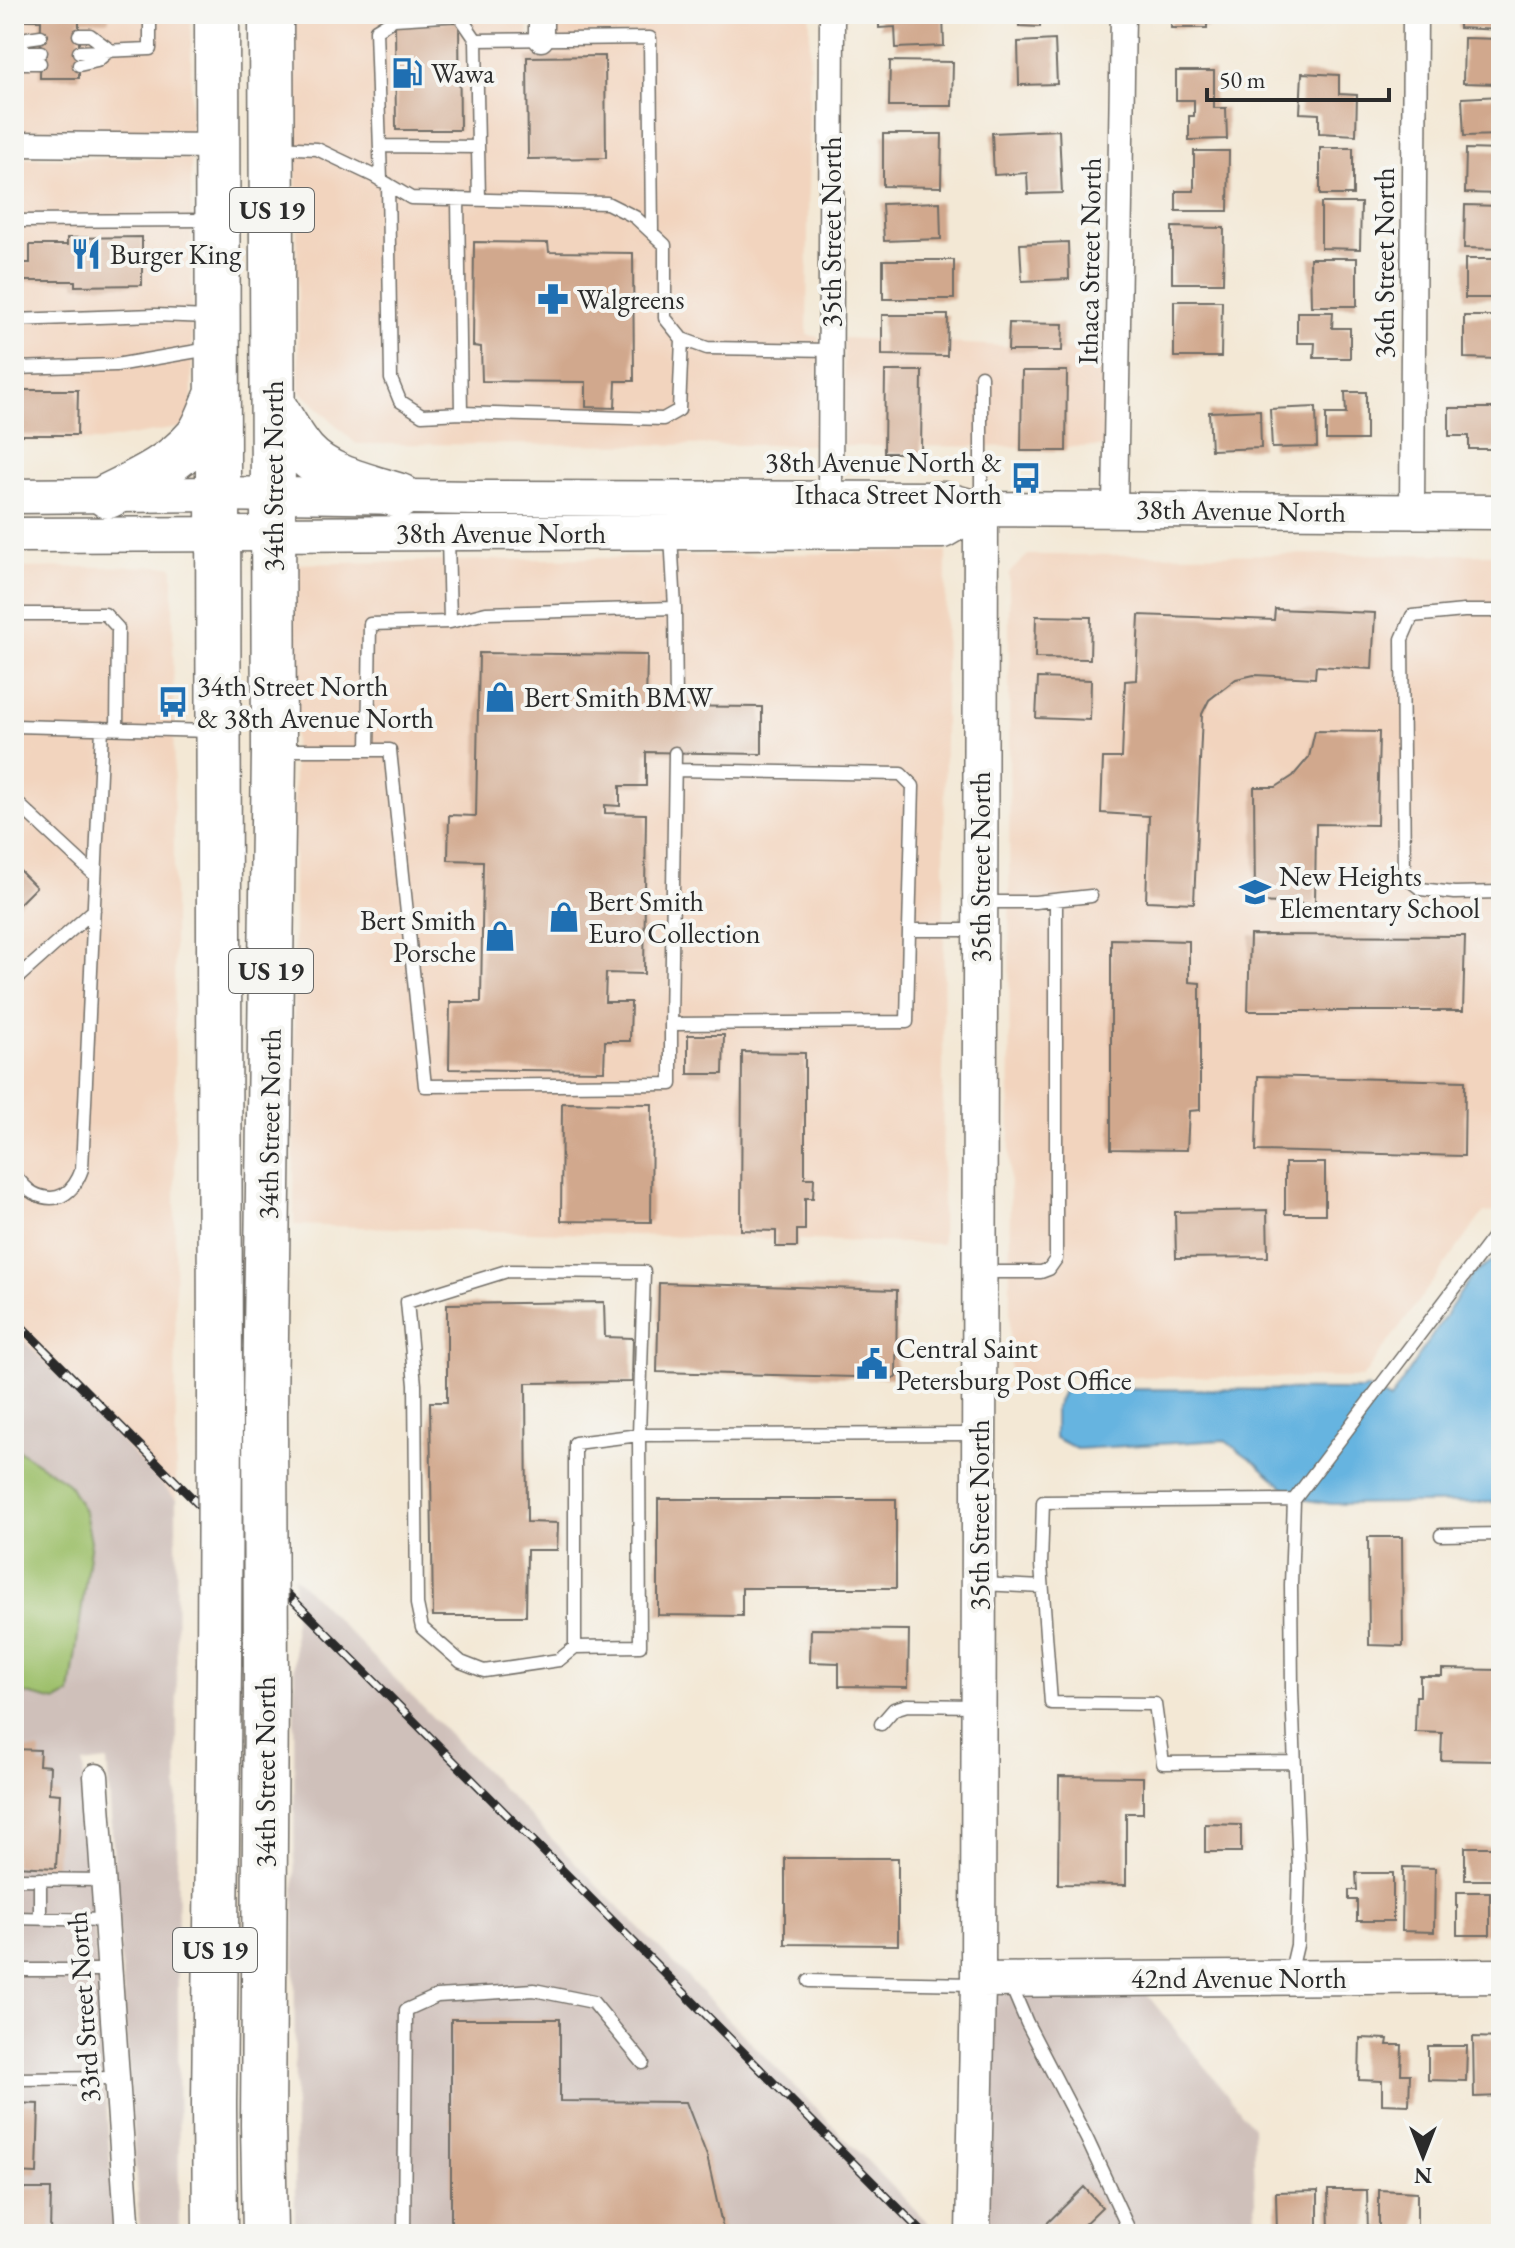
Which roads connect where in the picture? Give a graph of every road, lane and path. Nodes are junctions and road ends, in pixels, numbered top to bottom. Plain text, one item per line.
1 (150, 14) edge
2 (217, 14) edge
3 (229, 14) edge
4 (271, 14) edge
5 (541, 14) edge
6 (832, 14) edge
7 (1123, 14) edge
8 (1415, 14) edge
9 (79, 35) dead end
10 (41, 36) dead end
11 (541, 39) junction
12 (476, 40) junction
13 (110, 50) junction
14 (15, 51) edge
15 (40, 58) dead end
16 (79, 58) dead end
17 (14, 144) edge
18 (217, 146) junction
19 (380, 146) junction
20 (272, 147) junction
21 (478, 147) junction
22 (384, 182) junction
23 (458, 199) junction
24 (479, 200) junction
25 (217, 220) junction
26 (14, 221) edge
27 (652, 233) junction
28 (14, 320) edge
29 (217, 333) junction
30 (682, 339) junction
31 (831, 350) junction
32 (14, 368) edge
33 (981, 376) dead end
34 (217, 396) junction
35 (273, 405) junction
36 (461, 413) junction
37 (14, 496) edge
38 (108, 496) junction
39 (400, 496) junction
40 (1115, 508) junction
41 (981, 509) junction
42 (1412, 512) junction
43 (1501, 512) edge
44 (218, 514) junction
45 (274, 514) junction
46 (830, 515) junction
47 (448, 533) junction
48 (671, 533) junction
49 (14, 535) edge
50 (675, 608) junction
51 (1501, 611) edge
52 (14, 614) edge
53 (450, 622) junction
54 (676, 706) dead end
55 (14, 726) edge
56 (102, 728) junction
57 (117, 729) junction
58 (220, 732) junction
59 (274, 750) junction
60 (368, 750) junction
61 (675, 753) dead end
62 (675, 770) junction
63 (14, 800) edge
64 (95, 875) junction
65 (1501, 892) edge
66 (1091, 896) dead end
67 (1056, 901) junction
68 (94, 910) junction
69 (980, 916) junction
70 (909, 930) junction
71 (14, 981) edge
72 (671, 1024) junction
73 (14, 1174) edge
74 (1501, 1227) edge
75 (980, 1272) junction
76 (979, 1434) junction
77 (639, 1435) junction
78 (1294, 1500) junction
79 (1501, 1534) edge
80 (1441, 1535) dead end
81 (979, 1584) junction
82 (1042, 1587) junction
83 (575, 1647) junction
84 (979, 1707) junction
85 (881, 1724) dead end
86 (1294, 1762) junction
87 (96, 1776) dead end
88 (14, 1879) edge
89 (40, 1879) junction
90 (104, 1880) junction
91 (14, 1918) edge
92 (40, 1919) junction
93 (106, 1920) junction
94 (14, 1970) edge
95 (110, 1970) junction
96 (1501, 1976) edge
97 (1289, 1978) junction
98 (809, 1981) dead end
99 (988, 1981) junction
100 (643, 2063) dead end
101 (118, 2078) junction
102 (14, 2079) edge
103 (128, 2234) edge
104 (215, 2234) edge
105 (265, 2234) edge
106 (404, 2234) edge
107 (973, 2234) edge
108 (1131, 2234) edge

1 - 13 lane
2 - 18 highway, 34th Street North / US 19
3 - 20 highway
4 - 20 highway, 34th Street North / US 19
5 - 11 street
6 - 31 street, 35th Street North
7 - 40 street, Ithaca Street North
8 - 42 street, 36th Street North
9 - 13 lane
10 - 14 lane
11 - 12 lane
11 - 27 lane
12 - 19 lane
12 - 21 lane
13 - 16 lane
14 - 15 lane
17 - 18 street
18 - 25 highway, 34th Street North / US 19
19 - 21 lane
19 - 22 lane
20 - 22 lane
20 - 35 highway, 34th Street North / US 19
21 - 24 lane
22 - 23 lane
22 - 36 lane
23 - 24 lane
23 - 36 lane
24 - 27 lane
25 - 26 lane
25 - 29 highway, 34th Street North / US 19
27 - 30 lane
28 - 29 lane
29 - 32 lane
29 - 34 highway, 34th Street North / US 19
30 - 31 lane
30 - 36 lane
31 - 46 street, 35th Street North
33 - 41 lane
34 - 38 highway
34 - 44 highway, 34th Street North / US 19
35 - 39 highway
35 - 45 highway, 34th Street North / US 19
37 - 38 main road, 38th Avenue North
38 - 44 main road, 38th Avenue North
39 - 45 main road, 38th Avenue North
39 - 46 main road, 38th Avenue North
40 - 41 main road, 38th Avenue North
40 - 42 main road, 38th Avenue North
41 - 46 main road, 38th Avenue North
41 - 69 main road, 35th Street North
42 - 43 main road, 38th Avenue North
44 - 45 main road, 38th Avenue North
44 - 49 main road, 38th Avenue North
44 - 58 highway, 34th Street North / US 19
45 - 47 main road, 38th Avenue North
45 - 59 highway, 34th Street North / US 19
46 - 48 main road, 38th Avenue North
47 - 48 main road, 38th Avenue North
47 - 53 lane
48 - 50 lane
50 - 53 lane
50 - 54 lane
51 - 65 lane
52 - 57 lane
53 - 60 lane
55 - 56 lane
56 - 57 lane
56 - 64 lane
57 - 58 lane
58 - 104 highway, 34th Street North / US 19, bridge
59 - 60 lane
59 - 105 highway, 34th Street North / US 19, bridge
60 - 72 lane
61 - 62 lane
62 - 70 lane
62 - 72 lane
63 - 64 lane
64 - 68 lane
66 - 67 lane
67 - 69 lane
67 - 75 lane
68 - 71 lane
68 - 73 lane
69 - 70 lane
69 - 75 main road, 35th Street North
70 - 72 lane
74 - 78 lane
75 - 76 main road, 35th Street North
76 - 77 lane
76 - 81 main road, 35th Street North
77 - 83 lane
77 - 83 lane
77 - 83 lane
78 - 82 lane
78 - 86 lane
79 - 80 lane
81 - 82 lane
81 - 84 main road, 35th Street North
82 - 86 lane
84 - 85 lane
84 - 99 main road, 35th Street North
86 - 97 lane
87 - 90 street, 33rd Street North
88 - 89 lane
89 - 90 lane
89 - 92 lane
90 - 93 street, 33rd Street North
91 - 92 lane
92 - 93 lane
93 - 95 street, 33rd Street North
94 - 95 lane
95 - 101 street, 33rd Street North
96 - 97 main road, 42nd Avenue North
97 - 99 main road, 42nd Avenue North
98 - 99 lane
99 - 107 main road, 35th Street North
99 - 108 lane
100 - 106 lane
101 - 102 lane
101 - 103 street, 33rd Street North

